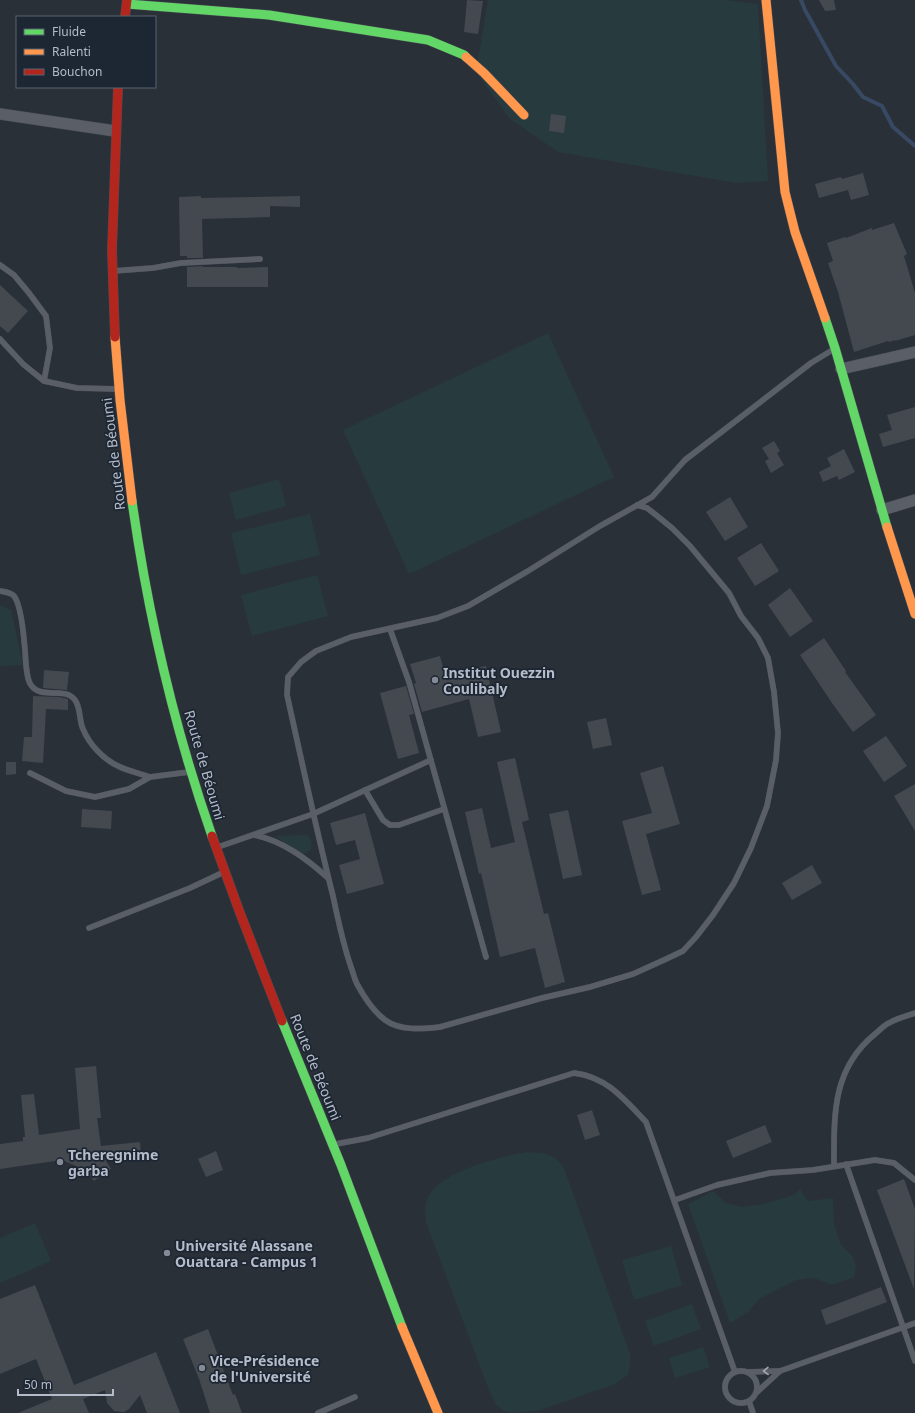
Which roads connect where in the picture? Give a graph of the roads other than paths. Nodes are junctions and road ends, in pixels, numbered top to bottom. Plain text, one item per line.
1 (766, 0) edge
2 (127, 2) edge
3 (125, 16) edge
4 (118, 88) edge
5 (0, 114) edge
6 (524, 115) dead end
7 (115, 131) junction
8 (260, 259) dead end
9 (0, 265) edge
10 (112, 271) junction
11 (0, 339) edge
12 (835, 348) junction
13 (915, 352) edge
14 (841, 369) junction
15 (44, 381) junction
16 (119, 389) junction
17 (915, 500) edge
18 (637, 505) junction
19 (882, 510) junction
20 (0, 591) edge
21 (915, 614) edge
22 (390, 629) junction
23 (431, 760) junction
24 (191, 771) junction
25 (30, 773) dead end
26 (150, 777) junction
27 (365, 790) junction
28 (444, 809) junction
29 (313, 814) junction
30 (254, 835) junction
31 (216, 848) junction
32 (224, 872) junction
33 (328, 878) junction
34 (89, 928) dead end
35 (486, 957) dead end
36 (915, 1012) edge
37 (333, 1144) junction
38 (846, 1164) junction
39 (834, 1165) junction
40 (915, 1180) edge
41 (675, 1200) junction
42 (915, 1323) edge
43 (903, 1327) junction
44 (915, 1361) edge
45 (780, 1371) junction
46 (736, 1372) junction
47 (747, 1372) junction
48 (756, 1393) junction
49 (355, 1397) dead end
50 (749, 1401) junction
51 (318, 1413) edge
52 (438, 1413) edge
53 (753, 1413) edge

1 - 12 main road
2 - 3 main road
2 - 6 main road
4 - 7 main road, Route de Béoumi
5 - 7 street
7 - 10 main road, Route de Béoumi
8 - 10 lane
9 - 15 lane
10 - 16 main road, Route de Béoumi
11 - 15 lane
12 - 14 main road
12 - 18 lane
13 - 14 street
14 - 19 main road
15 - 16 lane
16 - 24 main road, Route de Béoumi
17 - 19 street
18 - 22 lane
18 - 33 lane
19 - 21 main road
20 - 26 lane
22 - 23 lane
22 - 29 lane
23 - 27 lane
23 - 28 lane
24 - 26 lane
24 - 31 main road, Route de Béoumi
25 - 26 lane
27 - 28 lane
27 - 29 lane
28 - 35 lane
29 - 30 lane
29 - 33 lane
30 - 31 lane
30 - 33 lane
31 - 32 main road, Route de Béoumi
32 - 34 lane
32 - 37 main road, Route de Béoumi
36 - 39 lane
37 - 41 lane
37 - 52 main road, Route de Béoumi
38 - 39 lane
38 - 40 lane
38 - 43 lane
39 - 41 lane
41 - 46 lane
42 - 43 lane
43 - 44 lane
43 - 45 lane
45 -> 47 lane
45 - 48 lane
46 - 47 lane
46 - 50 lane
47 - 48 lane
48 - 50 lane
49 - 51 lane
50 - 53 lane

